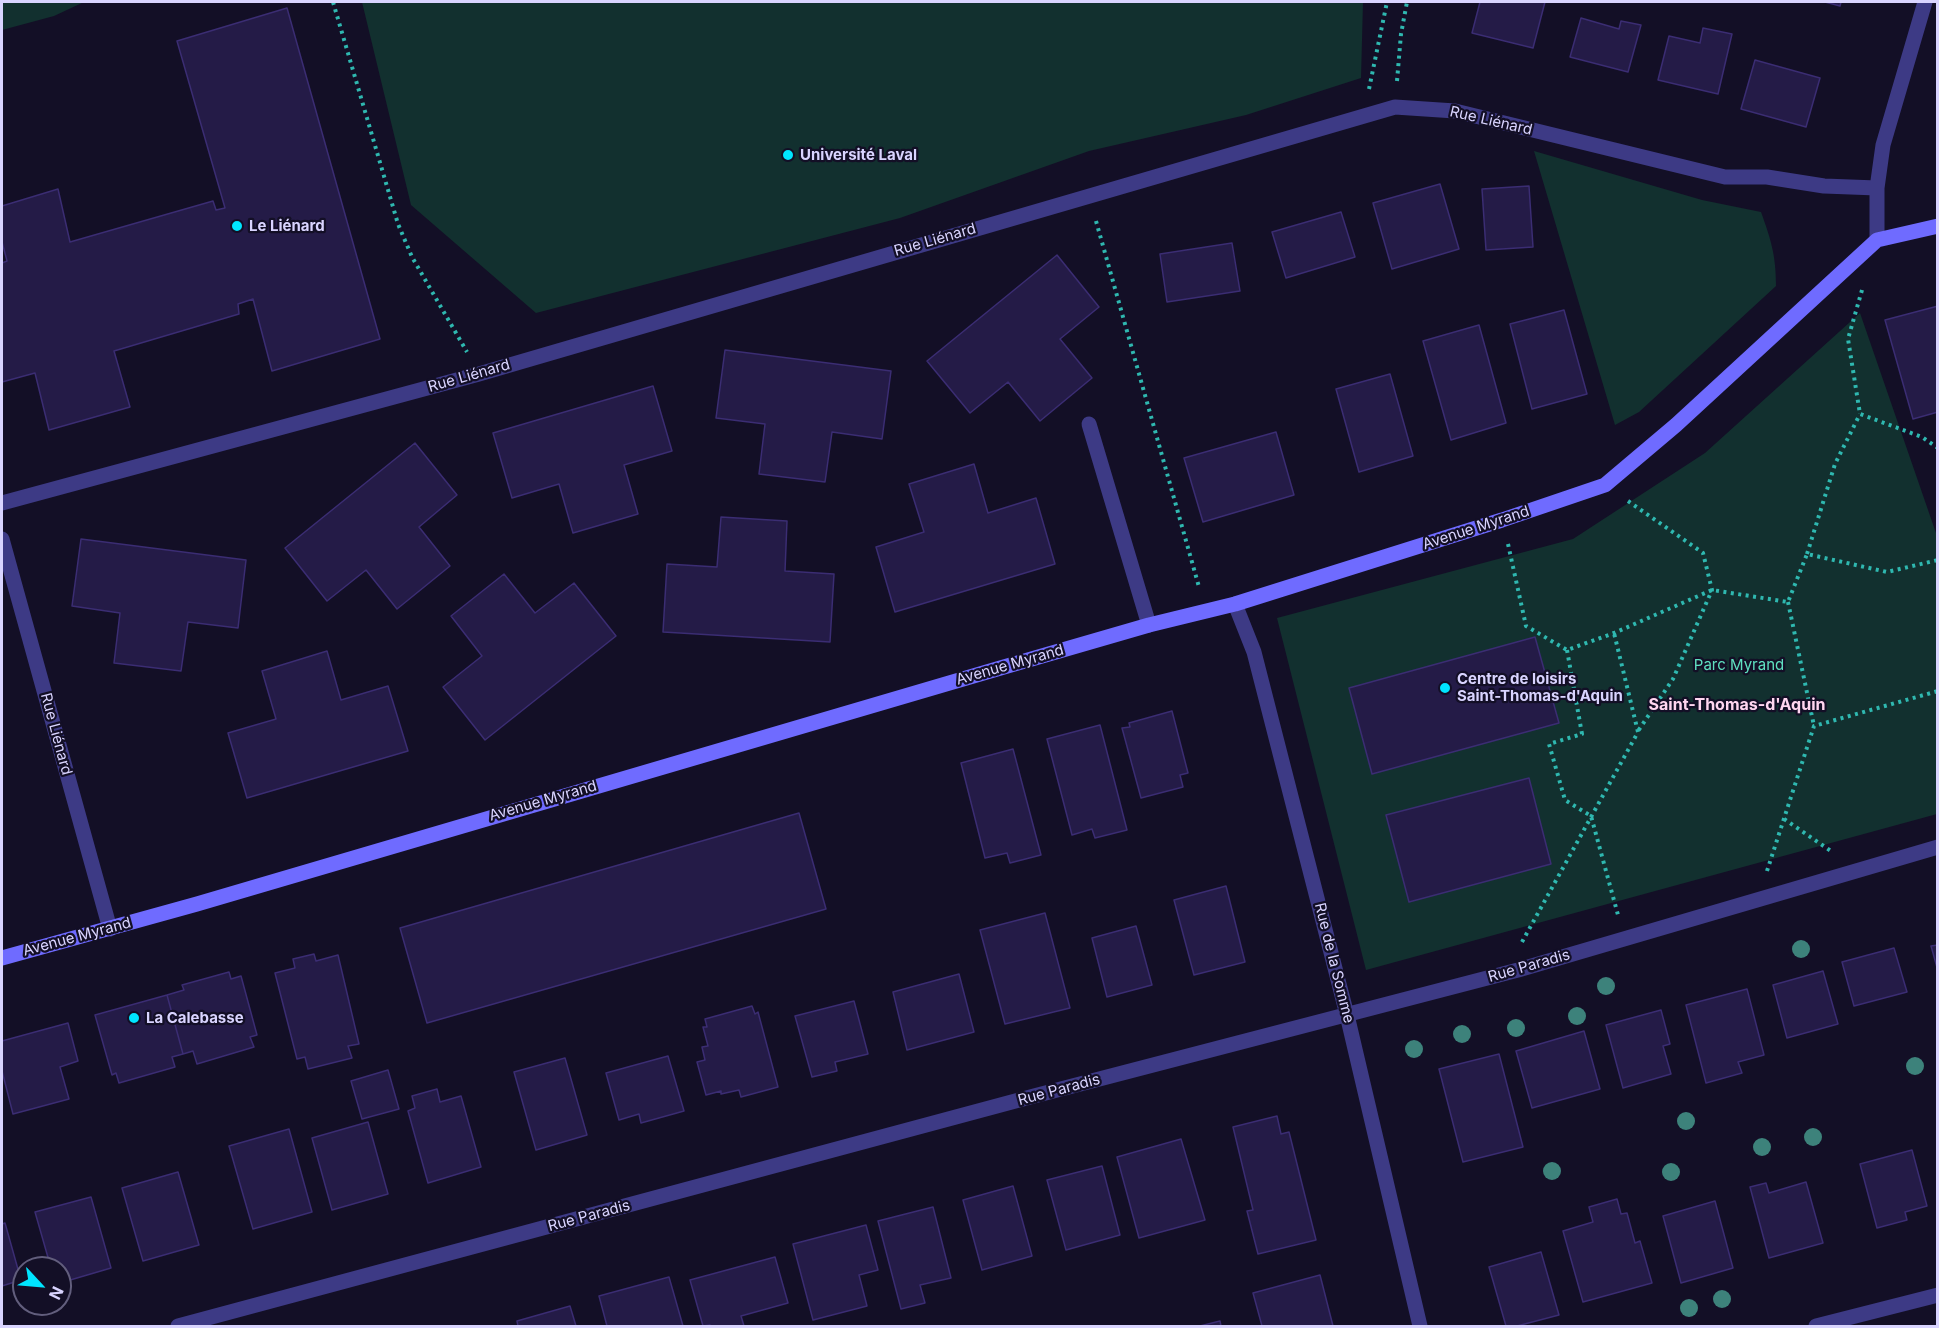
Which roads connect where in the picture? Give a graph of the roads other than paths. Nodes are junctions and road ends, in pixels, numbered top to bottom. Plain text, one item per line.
1 (1925, 2) edge
2 (1877, 188) junction
3 (1938, 226) edge
4 (1877, 240) junction
5 (1089, 424) dead end
6 (2, 503) edge
7 (2, 538) edge
8 (1235, 604) junction
9 (1149, 625) junction
10 (1938, 847) edge
11 (110, 929) junction
12 (2, 958) edge
13 (1347, 1015) junction
14 (1938, 1295) edge
15 (178, 1326) edge
16 (1420, 1326) edge
17 (1816, 1326) edge

1 - 2 street
2 - 4 street
2 - 6 street, Rue Liénard
3 - 4 street, Avenue Myrand
4 - 8 street, Avenue Myrand
5 - 9 street
7 - 11 street, Rue Liénard
8 - 9 street, Avenue Myrand
8 - 13 street, Rue de la Somme
9 - 11 street, Avenue Myrand
10 - 13 street, Rue Paradis
11 - 12 street, Avenue Myrand
13 - 15 street, Rue Paradis
13 - 16 street, Rue de la Somme
14 - 17 street

